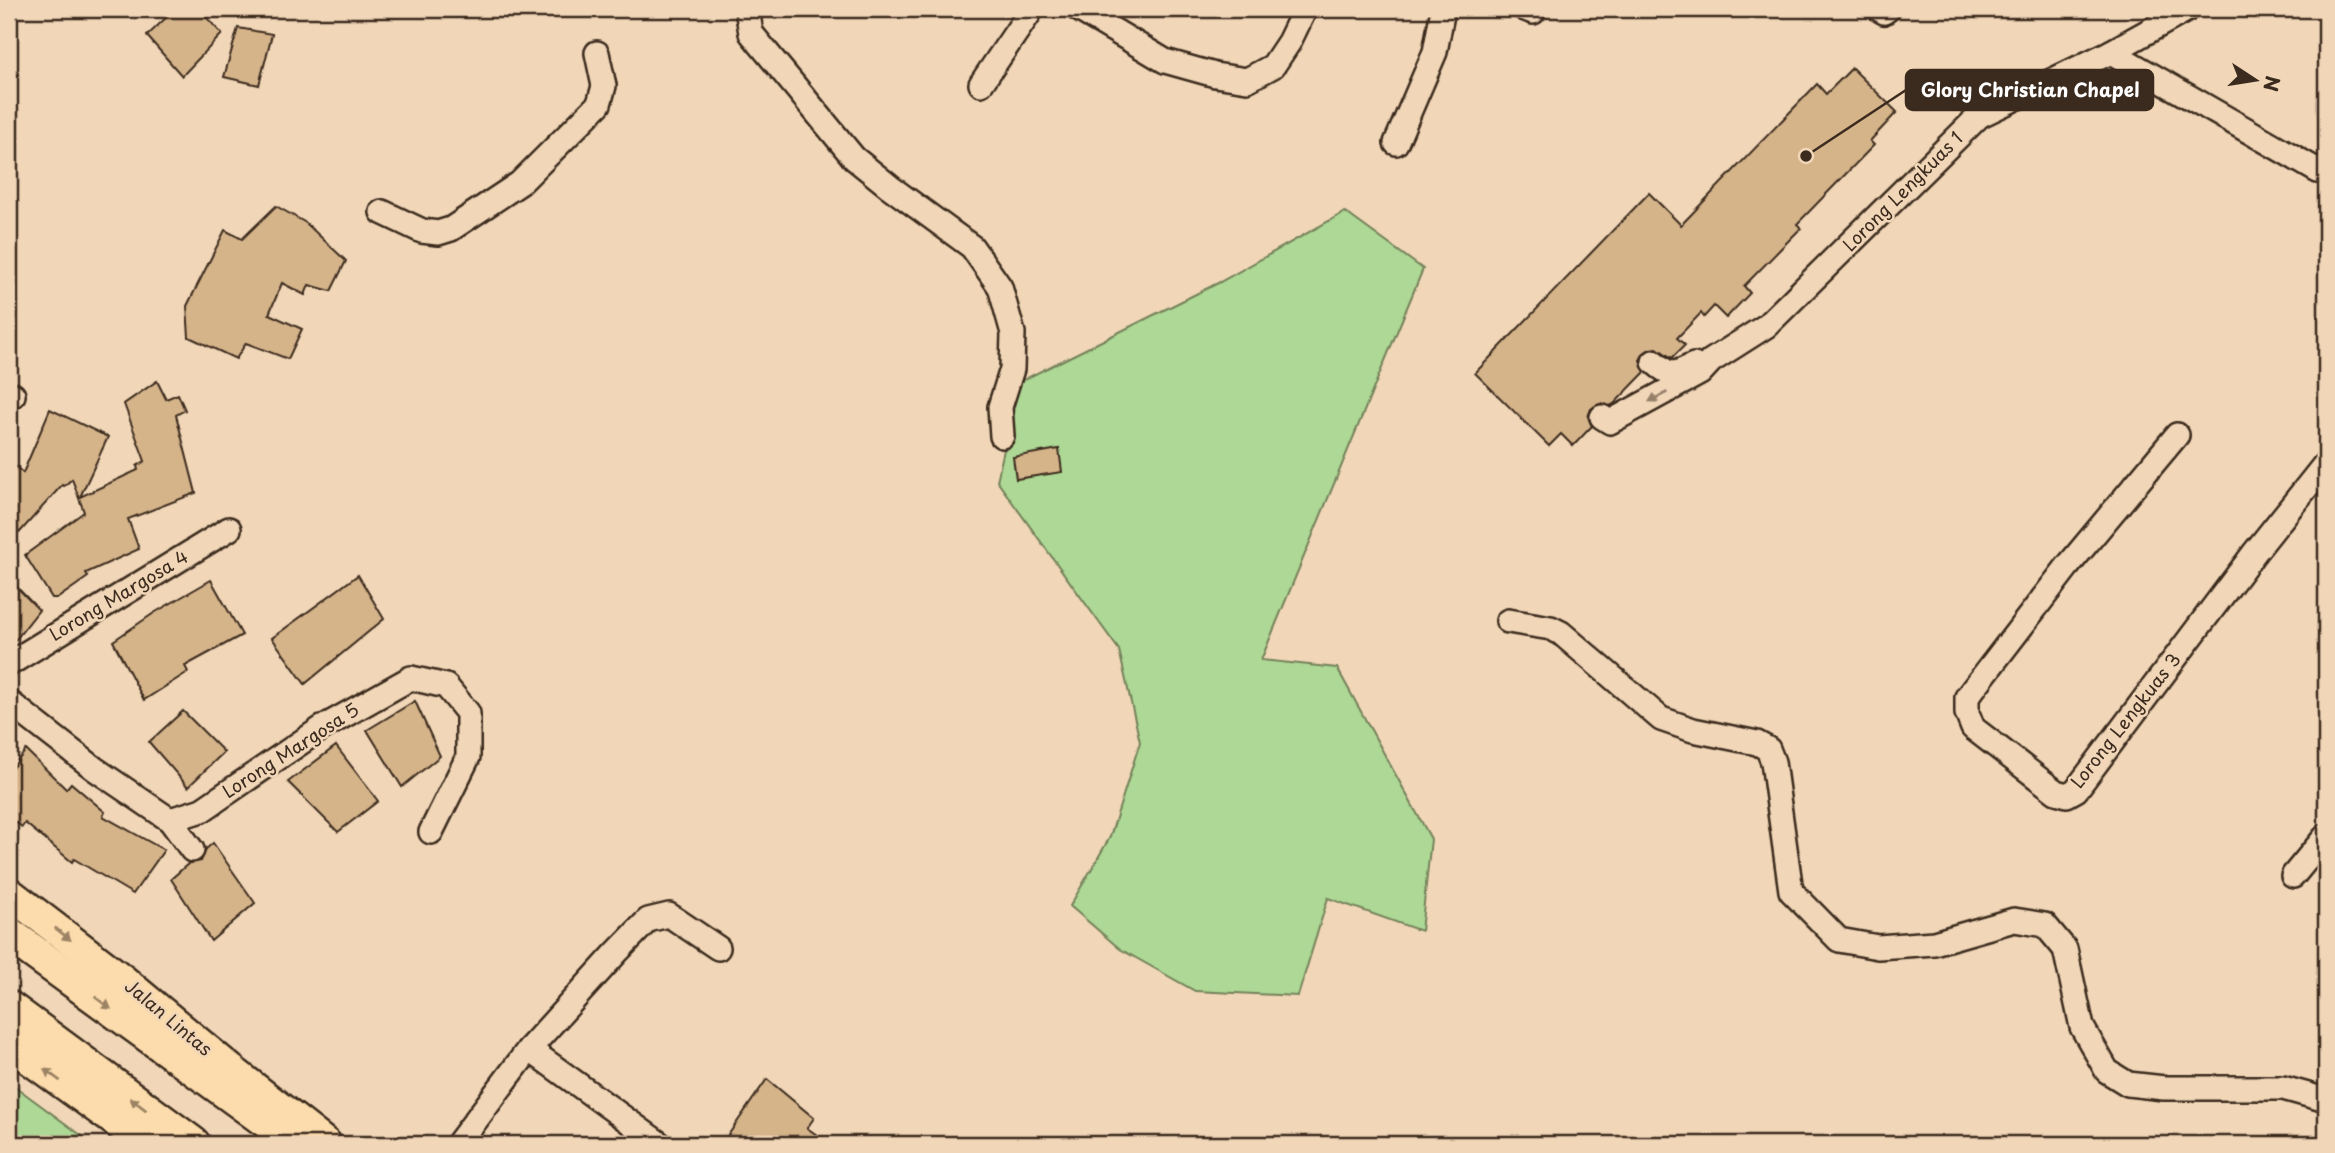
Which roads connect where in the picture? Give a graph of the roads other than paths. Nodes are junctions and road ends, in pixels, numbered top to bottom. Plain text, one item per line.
1 (747, 9) edge
2 (1032, 9) edge
3 (1078, 9) edge
4 (1305, 9) edge
5 (1443, 9) edge
6 (1879, 9) edge
7 (1888, 9) edge
8 (2188, 9) edge
9 (2111, 52) junction
10 (597, 53) dead end
11 (981, 84) dead end
12 (1395, 143) dead end
13 (2326, 172) edge
14 (382, 212) dead end
15 (1654, 362) dead end
16 (1711, 362) junction
17 (1601, 417) dead end
18 (2177, 435) dead end
19 (1002, 436) dead end
20 (2326, 464) edge
21 (229, 529) dead end
22 (1507, 621) dead end
23 (9, 664) edge
24 (9, 702) edge
25 (170, 820) junction
26 (431, 832) dead end
27 (2326, 836) edge
28 (191, 850) dead end
29 (2293, 876) dead end
30 (9, 893) edge
31 (9, 934) edge
32 (718, 948) dead end
33 (9, 1008) edge
34 (9, 1044) edge
35 (530, 1049) junction
36 (2326, 1100) edge
37 (147, 1144) edge
38 (192, 1144) edge
39 (298, 1144) edge
40 (326, 1144) edge
41 (458, 1144) edge
42 (660, 1144) edge

1 - 19 street
2 - 11 street
3 - 4 street
5 - 12 street
6 - 7 street
8 - 9 street, Lorong Lengkuas 1
9 - 13 street
9 - 16 street, Lorong Lengkuas 1
10 - 14 street
15 - 16 street, Lorong Lengkuas 1
16 -> 17 street, Lorong Lengkuas 1
18 - 20 street, Lorong Lengkuas 3
21 - 23 street, Lorong Margosa 4
22 - 36 street
24 - 25 street
25 - 26 street, Lorong Margosa 5
25 - 28 street
27 - 29 street
30 -> 40 main road, Jalan Lintas
31 -> 39 highway, Jalan Lintas
32 - 35 street
38 -> 33 highway
37 -> 34 main road
35 - 41 street
35 - 42 street

